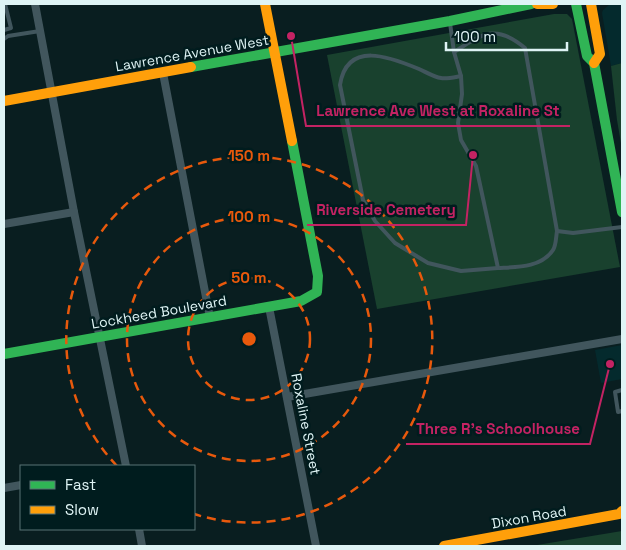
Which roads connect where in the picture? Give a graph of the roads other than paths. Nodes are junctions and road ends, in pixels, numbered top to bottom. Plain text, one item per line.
1 (5, 4) edge
2 (35, 4) edge
3 (265, 4) edge
4 (531, 4) edge
5 (537, 4) edge
6 (553, 4) edge
7 (576, 4) edge
8 (591, 4) edge
9 (450, 21) junction
10 (4, 30) edge
11 (40, 31) junction
12 (4, 39) edge
13 (454, 52) junction
14 (275, 53) junction
15 (594, 63) junction
16 (163, 73) junction
17 (461, 76) junction
18 (52, 92) junction
19 (4, 101) edge
20 (74, 212) junction
21 (622, 212) edge
22 (4, 224) edge
23 (622, 227) edge
24 (557, 231) junction
25 (498, 268) junction
26 (269, 307) junction
27 (210, 318) junction
28 (100, 337) junction
29 (622, 339) edge
30 (4, 354) edge
31 (622, 390) edge
32 (288, 397) junction
33 (622, 411) edge
34 (125, 465) edge
35 (20, 485) edge
36 (4, 488) edge
37 (621, 513) edge
38 (139, 530) edge
39 (478, 543) edge
40 (142, 546) edge
41 (316, 546) edge
42 (444, 546) edge

1 - 10 lane
2 - 11 street
3 - 14 main road
4 - 9 main road, Lawrence Avenue West
5 - 6 main road
7 - 15 main road
8 - 15 main road
9 - 13 lane
9 - 14 main road, Lawrence Avenue West
11 - 12 lane
11 - 18 street
13 - 17 lane
13 - 24 lane
14 - 16 main road, Lawrence Avenue West
14 - 26 main road, Lockheed Boulevard
15 - 21 main road
16 - 18 main road, Lawrence Avenue West
16 - 27 street
17 - 25 lane
17 - 25 lane
18 - 19 main road, Lawrence Avenue West
18 - 20 street
20 - 22 street
20 - 28 street
23 - 24 lane
24 - 25 lane
26 - 27 main road, Lockheed Boulevard
26 - 32 street, Roxaline Street
27 - 28 main road, Lockheed Boulevard
28 - 30 main road, Lockheed Boulevard
28 - 34 street
29 - 32 street
31 - 33 lane
32 - 41 street, Roxaline Street
35 - 36 street
37 - 39 main road, Dixon Road
38 - 40 street
39 - 42 main road, Dixon Road

